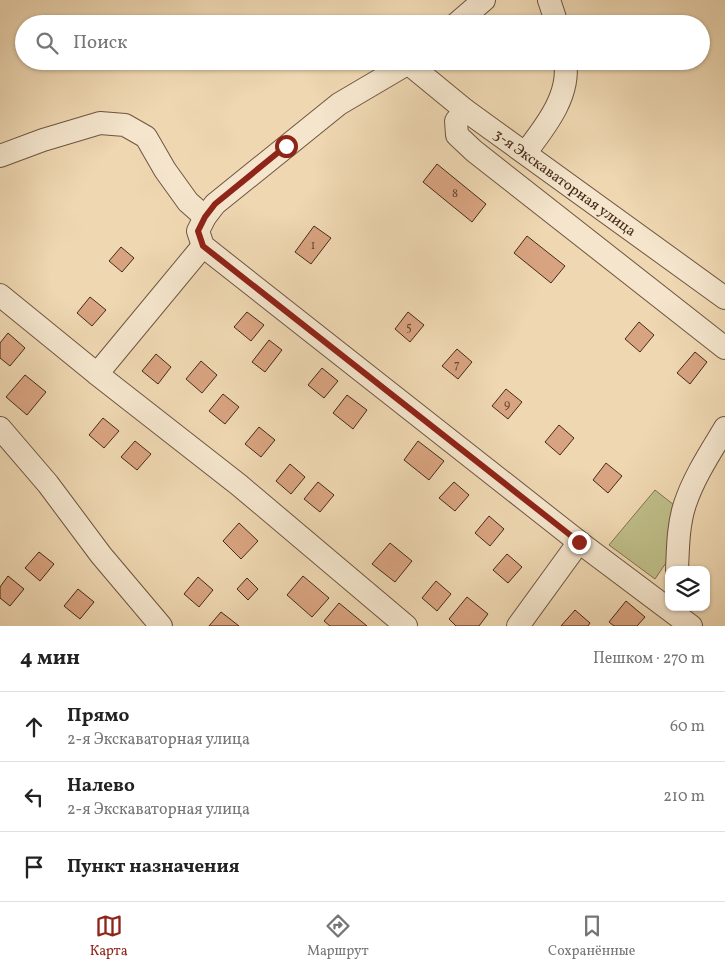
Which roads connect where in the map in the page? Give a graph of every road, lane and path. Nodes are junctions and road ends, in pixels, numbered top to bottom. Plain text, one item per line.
1 (484, 0) edge
2 (549, 0) edge
3 (466, 15) edge
4 (555, 15) edge
5 (399, 70) edge
6 (419, 70) edge
7 (566, 70) edge
8 (465, 110) junction
9 (526, 152) junction
10 (0, 156) edge
11 (205, 217) junction
12 (203, 246) junction
13 (0, 295) edge
14 (725, 298) edge
15 (725, 348) edge
16 (96, 374) junction
17 (0, 428) edge
18 (725, 428) edge
19 (579, 542) junction
20 (677, 566) edge
21 (665, 585) edge
22 (655, 598) junction
23 (162, 626) edge
24 (406, 626) edge
25 (518, 626) edge
26 (691, 626) edge

1 - 3 street
2 - 4 street
5 - 11 street
6 - 8 street, 3-я Экскаваторная улица
7 - 9 street
8 - 9 street, 3-я Экскаваторная улица
8 - 15 street
9 - 14 street, 3-я Экскаваторная улица
10 - 11 street
11 - 12 street
12 - 16 street
12 - 19 street
13 - 16 street
16 - 24 street
17 - 23 street
18 - 20 street
19 - 22 street
19 - 25 street
21 - 22 street
22 - 26 street

